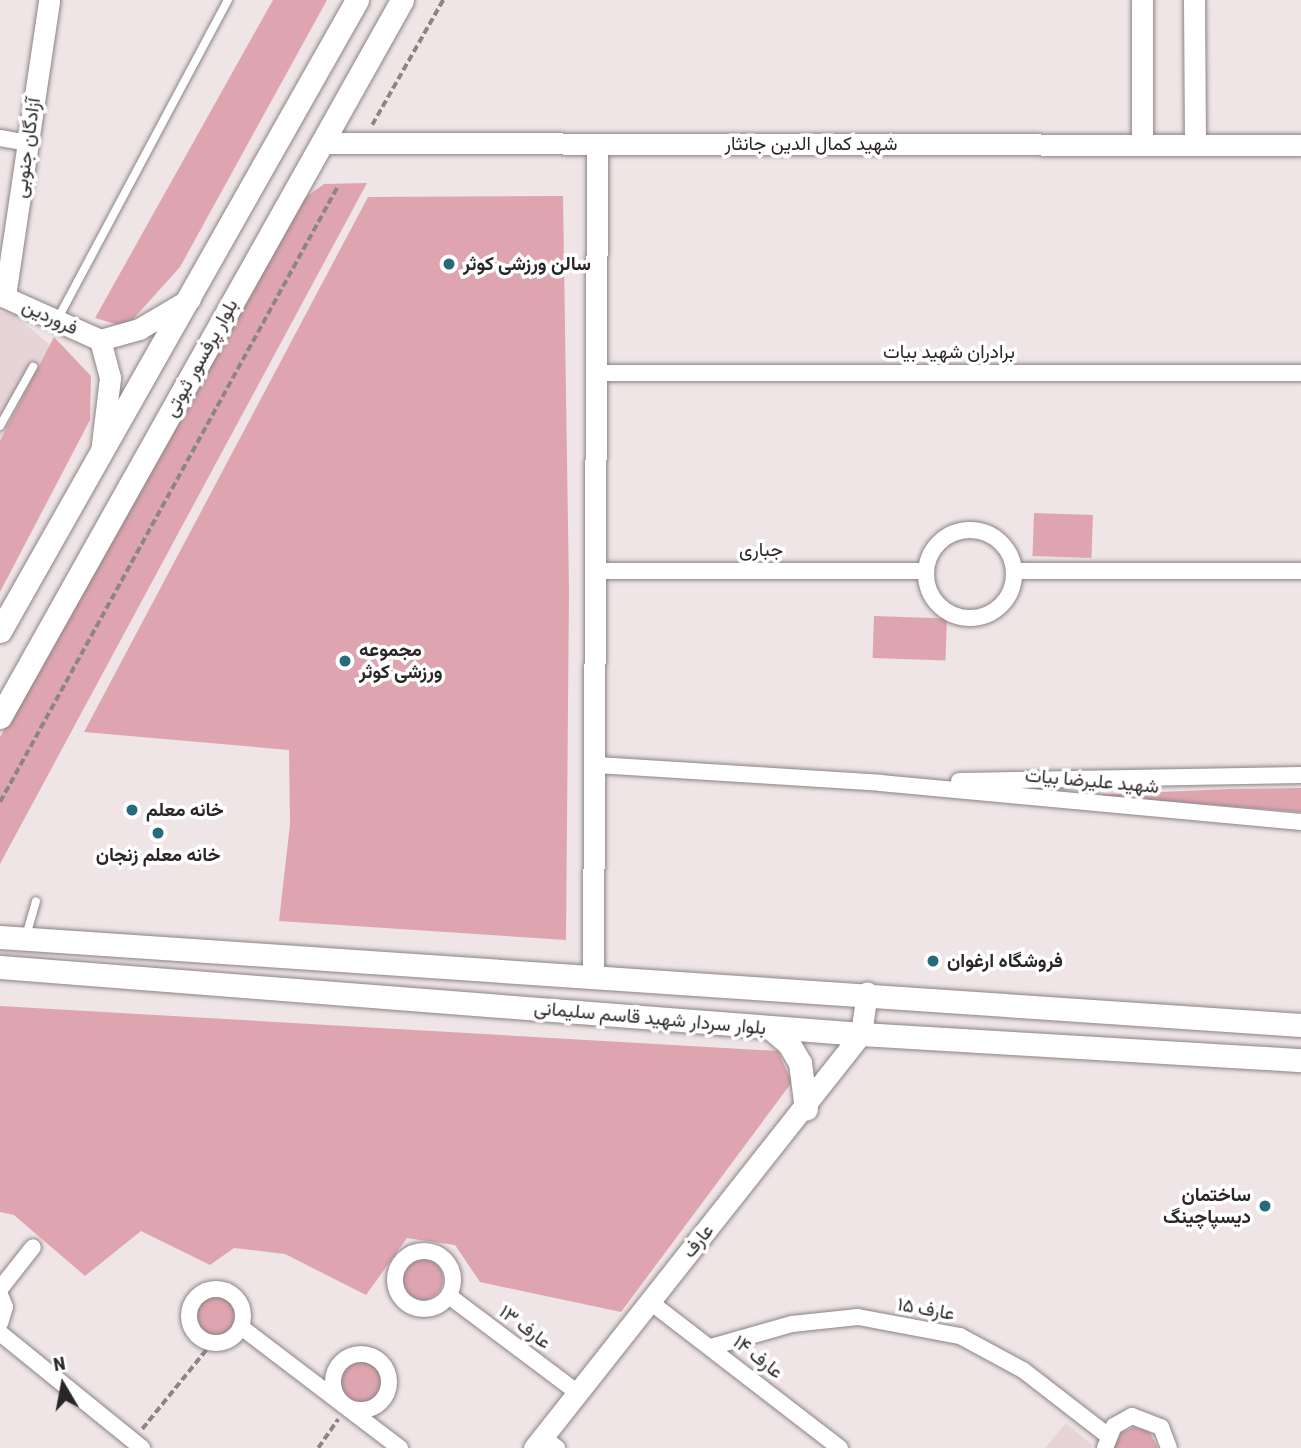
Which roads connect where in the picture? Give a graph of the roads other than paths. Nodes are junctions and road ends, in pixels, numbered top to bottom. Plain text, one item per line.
1 (49, 0) edge
2 (228, 0) edge
3 (357, 0) edge
4 (402, 0) edge
5 (1142, 0) edge
6 (1194, 0) edge
7 (0, 138) edge
8 (28, 142) junction
9 (321, 143) junction
10 (597, 144) junction
11 (1142, 144) junction
12 (1195, 144) junction
13 (1301, 145) edge
14 (3, 295) edge
15 (190, 299) junction
16 (57, 320) junction
17 (100, 340) junction
18 (33, 367) dead end
19 (597, 373) junction
20 (1301, 373) edge
21 (0, 426) edge
22 (101, 458) junction
23 (598, 571) junction
24 (925, 571) junction
25 (1015, 571) junction
26 (1301, 571) edge
27 (0, 631) edge
28 (0, 717) edge
29 (597, 765) junction
30 (1301, 775) edge
31 (880, 783) junction
32 (1301, 822) edge
33 (36, 901) dead end
34 (0, 937) edge
35 (25, 939) junction
36 (0, 967) edge
37 (593, 975) junction
38 (867, 992) junction
39 (1301, 1025) edge
40 (769, 1027) junction
41 (861, 1034) junction
42 (1301, 1060) edge
43 (806, 1109) junction
44 (33, 1247) dead end
45 (0, 1289) edge
46 (0, 1295) edge
47 (449, 1296) dead end
48 (649, 1301) junction
49 (0, 1323) edge
50 (241, 1327) junction
51 (0, 1333) edge
52 (711, 1347) junction
53 (577, 1392) junction
54 (1106, 1441) edge
55 (137, 1444) edge
56 (545, 1444) edge
57 (400, 1448) edge
58 (840, 1448) edge
59 (1169, 1448) edge

1 - 8 street, آزادگان جنوبی
2 - 16 lane
3 - 15 main road, بلوار پرفسور ثبوتی
4 - 9 main road, بلوار پرفسور ثبوتی
5 - 11 street
6 - 12 street
7 - 8 street
8 - 14 street, آزادگان جنوبی
9 - 10 street, شهید کمال الدین جانثار
9 - 28 main road, بلوار پرفسور ثبوتی
10 - 11 street, شهید کمال الدین جانثار
10 - 19 street
11 - 12 street, شهید کمال الدین جانثار
12 - 13 street, شهید کمال الدین جانثار
14 - 16 street, فروردین
15 - 17 street
15 - 22 main road, بلوار پرفسور ثبوتی
16 - 17 street, فروردین
17 - 22 street
18 - 21 lane
19 - 20 street, برادران شهید بیات
19 - 23 street
22 - 27 main road, بلوار پرفسور ثبوتی
23 - 24 street, جباری
23 - 29 street
24 - 25 street
24 - 25 street
25 - 26 street
29 - 31 street, شهید علیرضا بیات
29 - 37 street
30 - 31 street, شهید علیرضا بیات
31 - 32 street, شهید علیرضا بیات
33 - 35 lane
34 - 35 main road, بلوار سردار شهید قاسم سلیمانی
35 - 37 main road, بلوار سردار شهید قاسم سلیمانی
36 - 40 main road, بلوار سردار شهید قاسم سلیمانی
37 - 38 main road, بلوار سردار شهید قاسم سلیمانی
38 - 39 main road, بلوار سردار شهید قاسم سلیمانی
38 - 41 street
40 - 41 main road, بلوار سردار شهید قاسم سلیمانی
40 - 43 main road
41 - 42 main road, بلوار سردار شهید قاسم سلیمانی
41 - 43 street, عارف
43 - 48 street, عارف
44 - 45 street
46 - 49 street
47 - 53 street, عارف ۱۳
48 - 52 street, عارف ۱۴
48 - 53 street, عارف
50 - 50 street
50 - 57 street
51 - 55 street
52 - 54 street, عارف ۱۵
52 - 58 street, عارف ۱۴
53 - 56 street, عارف
54 - 59 street

